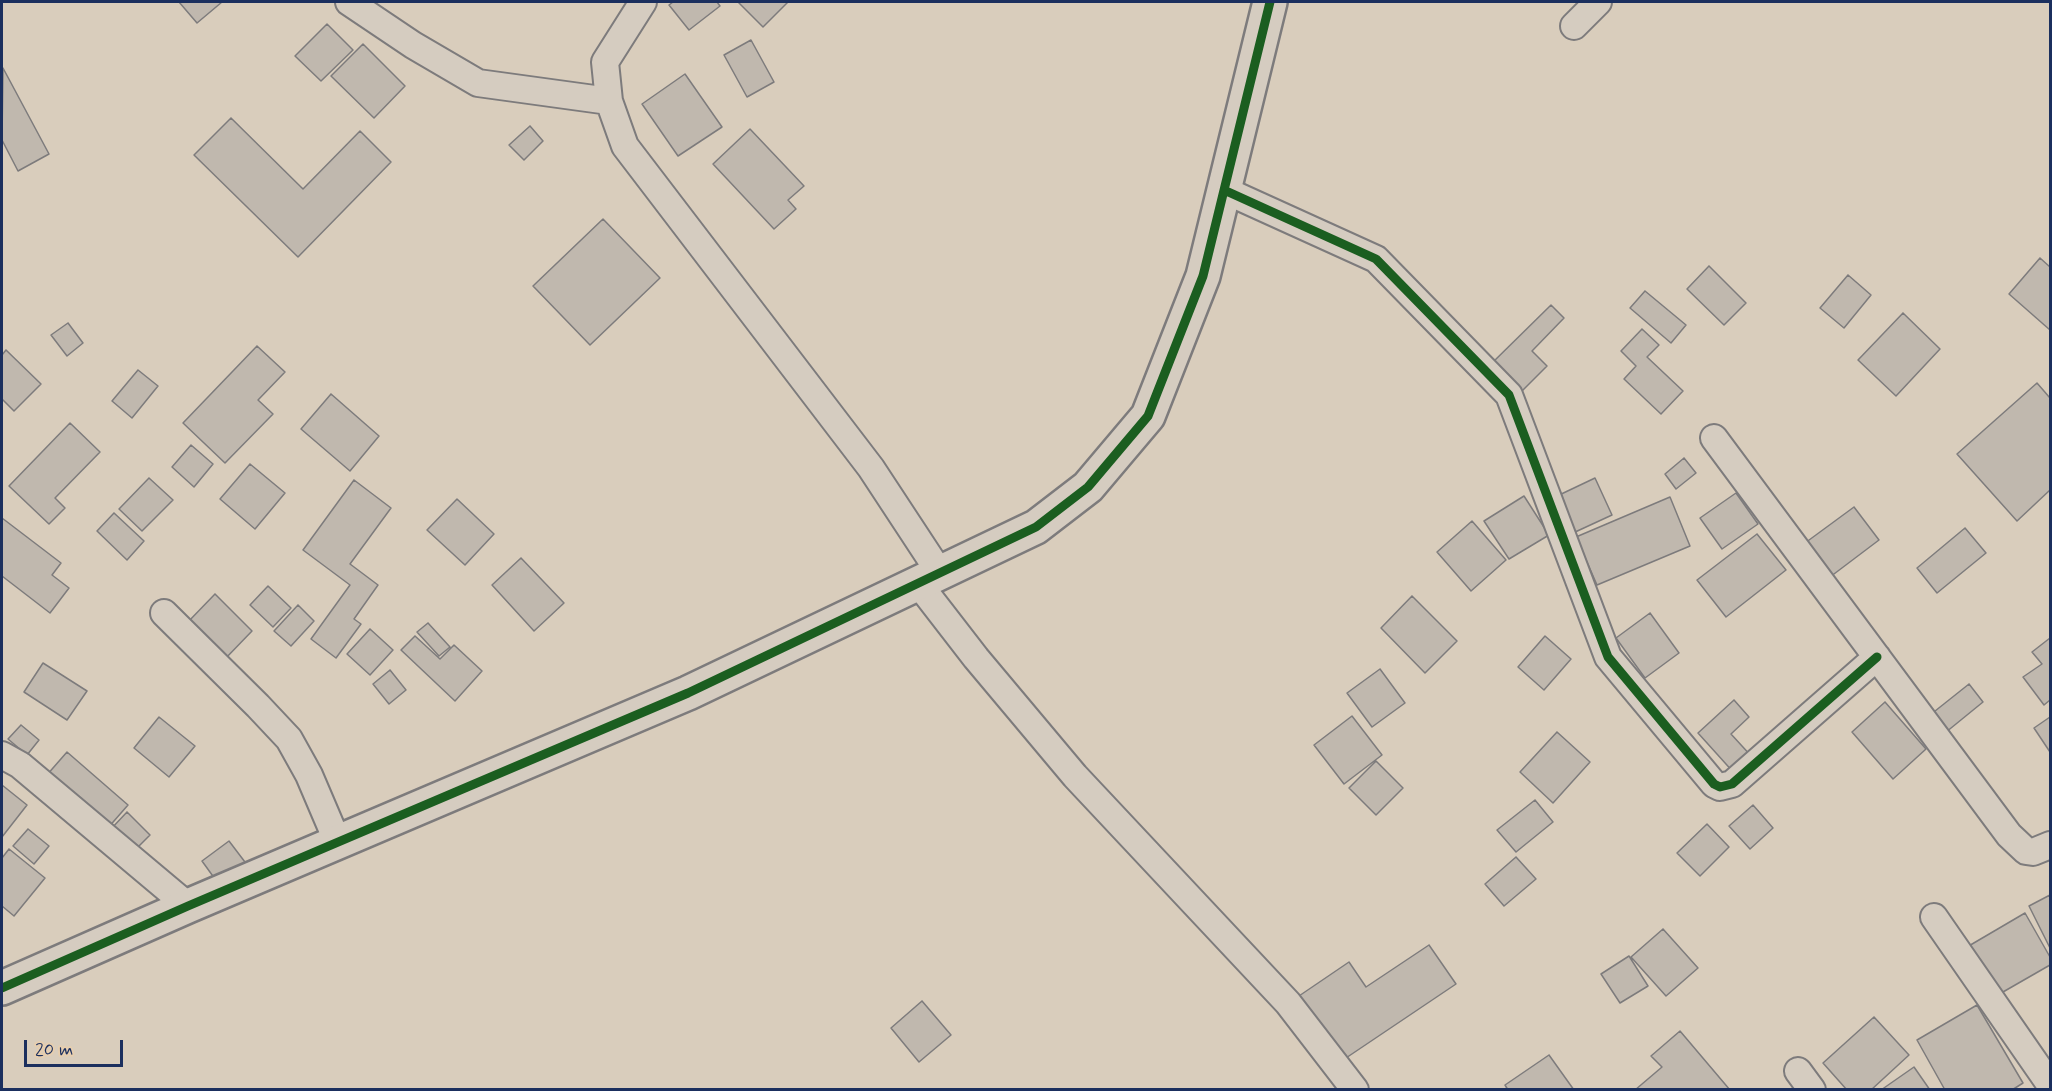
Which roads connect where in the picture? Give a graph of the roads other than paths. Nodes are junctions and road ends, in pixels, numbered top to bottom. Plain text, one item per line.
1 (349, 2) edge
2 (643, 2) edge
3 (1270, 2) edge
4 (1598, 2) edge
5 (1574, 26) dead end
6 (609, 101) junction
7 (1224, 190) junction
8 (1714, 438) dead end
9 (929, 578) junction
10 (164, 614) dead end
11 (1876, 657) junction
12 (2, 755) edge
13 (338, 843) junction
14 (2050, 845) edge
15 (189, 906) junction
16 (1934, 917) dead end
17 (2, 988) edge
18 (2043, 1082) edge
19 (1355, 1089) edge

1 - 6 street
2 - 6 street
3 - 7 street
4 - 5 street
6 - 9 street
7 - 9 street
7 - 11 street
8 - 11 street
9 - 13 street
9 - 19 street
10 - 13 street
11 - 14 street
12 - 15 street
13 - 15 street
15 - 17 street
16 - 18 street

